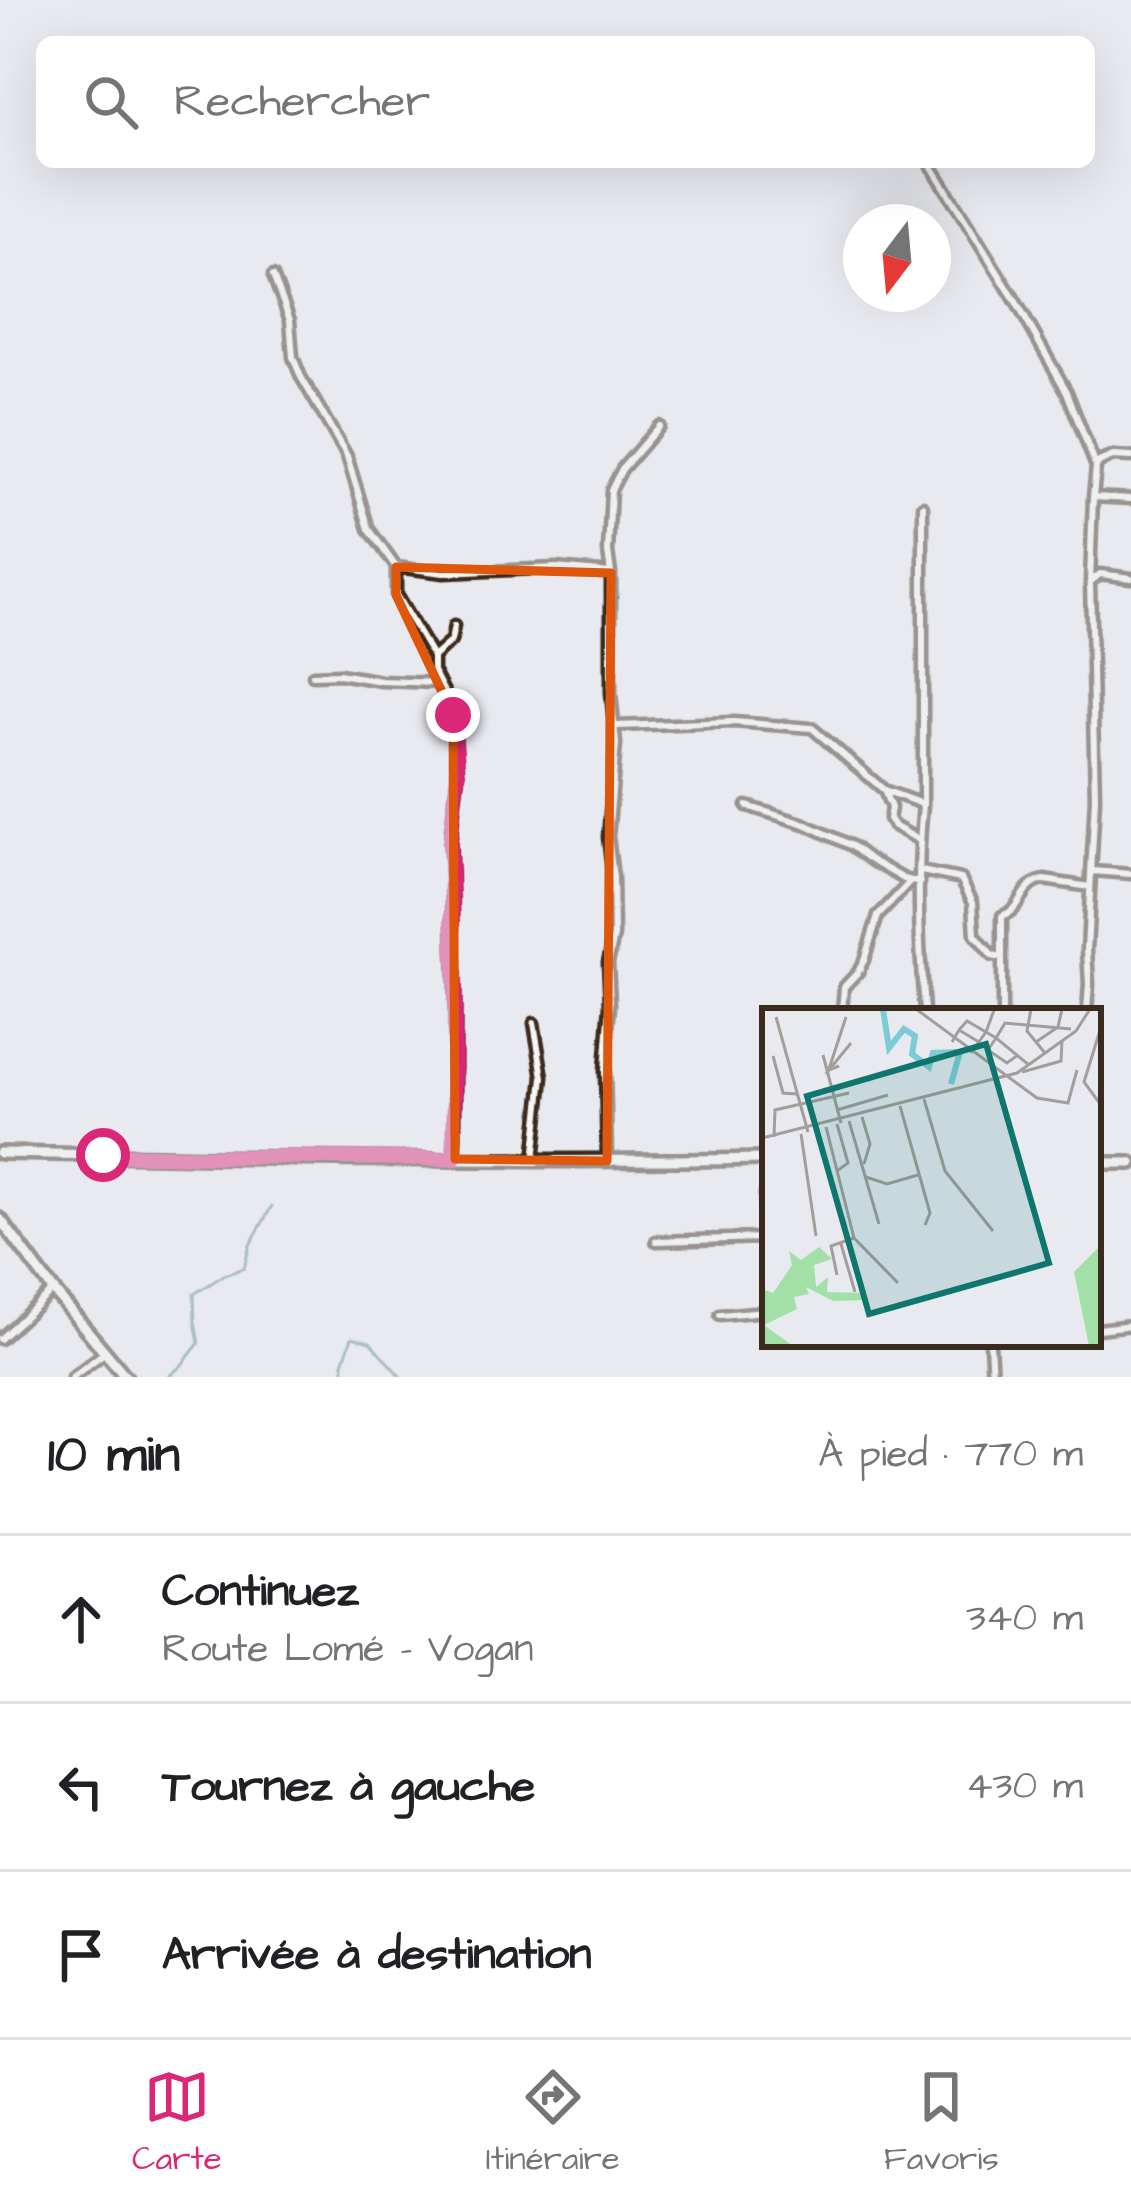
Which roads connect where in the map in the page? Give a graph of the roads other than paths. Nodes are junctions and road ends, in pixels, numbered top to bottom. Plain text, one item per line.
1 (933, 168) edge
2 (273, 276) dead end
3 (659, 426) dead end
4 (1131, 457) edge
5 (1096, 467) junction
6 (1093, 497) junction
7 (1131, 499) edge
8 (923, 506) dead end
9 (396, 567) junction
10 (611, 573) junction
11 (1131, 578) edge
12 (1090, 582) junction
13 (454, 626) dead end
14 (433, 657) junction
15 (313, 675) dead end
16 (438, 683) junction
17 (616, 726) junction
18 (884, 790) junction
19 (923, 805) junction
20 (747, 806) dead end
21 (920, 841) junction
22 (1092, 870) junction
23 (922, 871) junction
24 (1131, 874) edge
25 (910, 882) junction
26 (920, 883) junction
27 (1091, 887) junction
28 (1002, 958) junction
29 (842, 1008) edge
30 (923, 1008) edge
31 (1002, 1008) edge
32 (1087, 1008) edge
33 (533, 1023) dead end
34 (0, 1154) edge
35 (454, 1159) junction
36 (762, 1159) edge
37 (534, 1160) junction
38 (607, 1161) junction
39 (0, 1219) edge
40 (762, 1237) edge
41 (656, 1241) dead end
42 (53, 1290) junction
43 (762, 1312) edge
44 (720, 1315) dead end
45 (1131, 1325) edge
46 (1101, 1329) edge
47 (0, 1339) edge
48 (990, 1347) edge
49 (104, 1353) junction
50 (72, 1377) edge
51 (126, 1377) edge
52 (992, 1377) edge

1 - 5 street
2 - 9 street
3 - 10 street
4 - 5 street
5 - 6 street
6 - 7 street
6 - 12 street
8 - 19 street
9 - 10 street
9 - 14 street
10 - 17 street
11 - 12 street
12 - 22 street
13 - 14 street
14 - 16 street
15 - 16 street
16 - 35 street
17 - 18 street
17 - 38 street
18 - 19 street
18 - 21 street
19 - 21 street
20 - 25 street
21 - 23 street
22 - 24 street
22 - 27 street
23 - 26 street
23 - 28 street
25 - 26 street
25 - 29 street
26 - 30 street
27 - 28 street
27 - 32 street
28 - 31 street
33 - 37 street
34 - 35 main road
35 - 37 main road
36 - 38 main road
37 - 38 main road
39 - 42 main road
40 - 41 street
42 - 47 street
42 - 49 main road
43 - 44 street
45 - 46 street
48 - 52 street
49 - 50 street
49 - 51 main road

